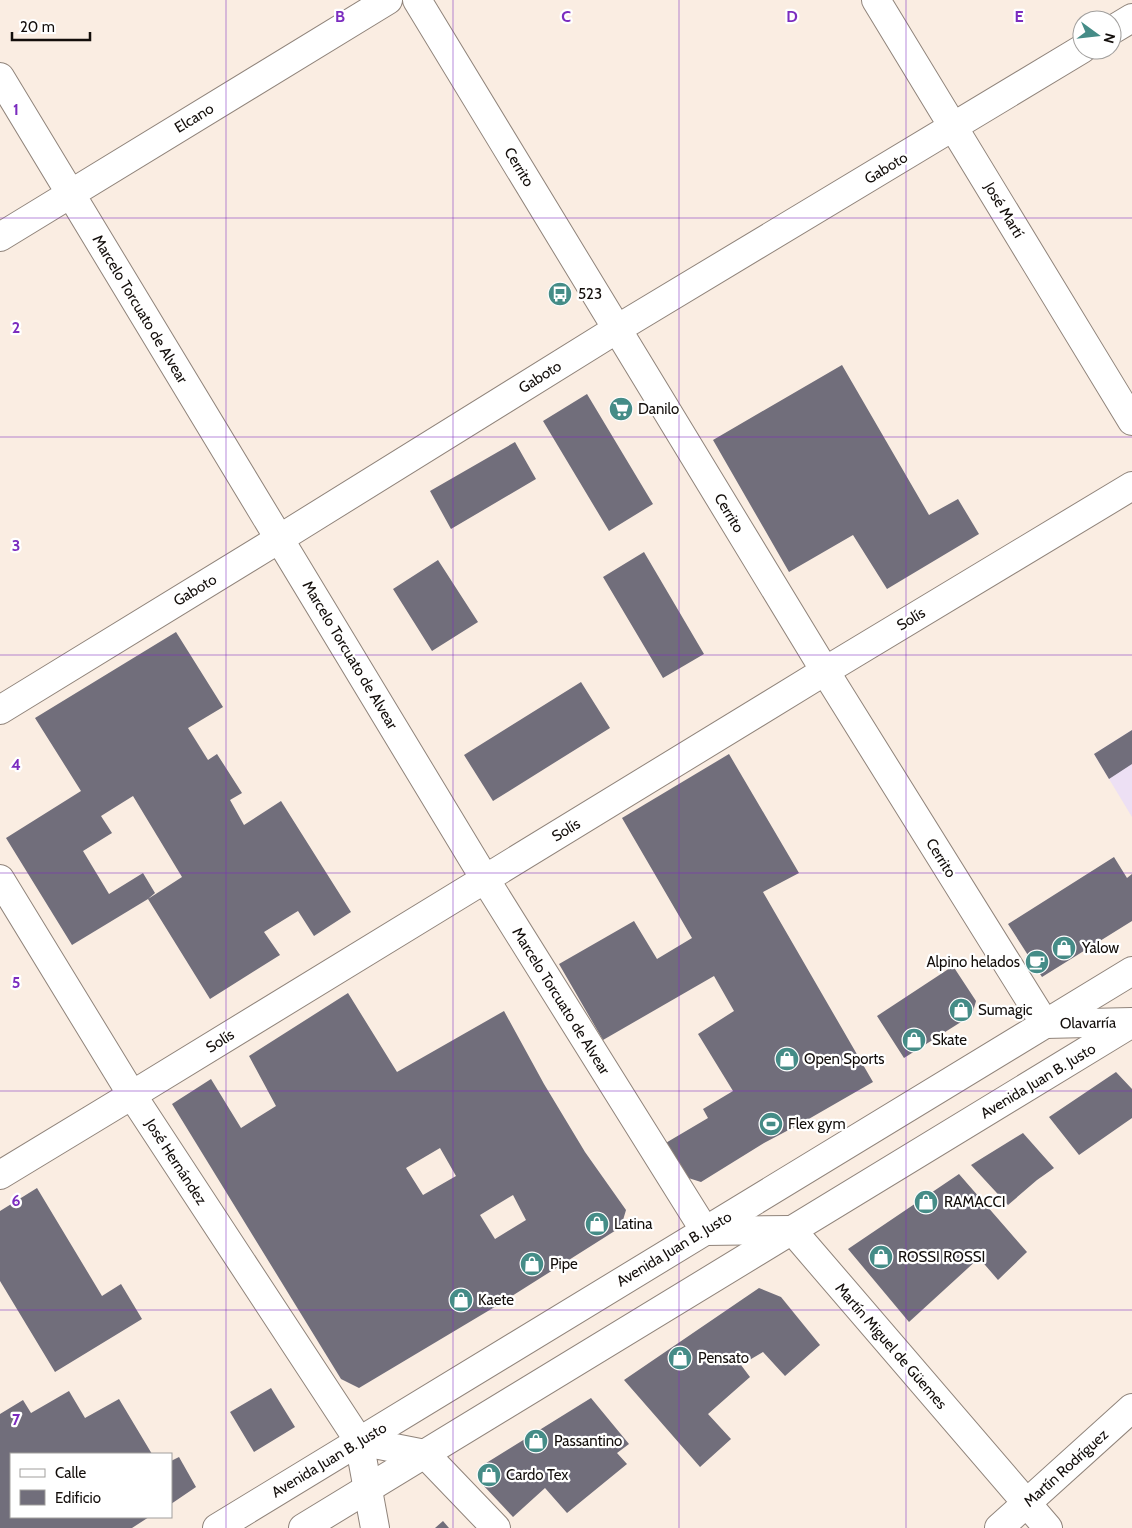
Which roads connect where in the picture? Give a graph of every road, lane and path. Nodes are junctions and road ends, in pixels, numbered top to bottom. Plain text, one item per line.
1 (388, 0) edge
2 (417, 0) edge
3 (876, 0) edge
4 (1072, 55) edge
5 (0, 77) edge
6 (954, 127) junction
7 (71, 194) junction
8 (0, 237) edge
9 (617, 329) junction
10 (1132, 421) edge
11 (1132, 486) edge
12 (280, 539) junction
13 (825, 671) junction
14 (0, 710) edge
15 (0, 879) edge
16 (485, 879) junction
17 (1132, 971) edge
18 (1132, 1023) edge
19 (1044, 1024) junction
20 (132, 1095) junction
21 (0, 1175) edge
22 (792, 1230) junction
23 (705, 1231) junction
24 (1132, 1408) edge
25 (359, 1441) junction
26 (425, 1454) junction
27 (368, 1488) junction
28 (1027, 1504) junction
29 (217, 1528) edge
30 (303, 1528) edge
31 (375, 1528) edge
32 (496, 1528) edge
33 (1000, 1528) edge
34 (1048, 1528) edge

1 - 7 street, Elcano
2 - 9 street, Cerrito
3 - 6 street, José Martí
4 - 6 street, Gaboto
5 - 7 street, Marcelo Torcuato de Alvear
6 - 9 street, Gaboto
6 - 10 street, José Martí
7 - 8 street, Elcano
7 - 12 street, Marcelo Torcuato de Alvear
9 - 12 street, Gaboto
9 - 13 street, Cerrito
11 - 13 street, Solís
12 - 14 street, Gaboto
12 - 16 street, Marcelo Torcuato de Alvear
13 - 16 street, Solís
13 - 19 street, Cerrito
15 - 20 street, José Hernández
16 - 20 street, Solís
16 - 23 street, Marcelo Torcuato de Alvear
17 - 19 street, Avenida Juan B. Justo
18 - 19 street, Olavarría
18 - 22 street, Avenida Juan B. Justo
19 - 23 street, Avenida Juan B. Justo
20 - 21 street, Solís
20 - 25 street, José Hernández
22 - 23 street
22 - 26 street, Avenida Juan B. Justo
22 - 28 street, Martín Miguel de Güemes
23 - 25 street, Avenida Juan B. Justo
24 - 28 street, Martín Rodríguez
25 - 26 street
25 - 27 street
25 - 29 street, Avenida Juan B. Justo
26 - 27 street, Avenida Juan B. Justo
26 - 32 street
27 - 30 street, Avenida Juan B. Justo
27 - 31 street
28 - 33 street, Martín Rodríguez
28 - 34 street, Martín Miguel de Güemes

